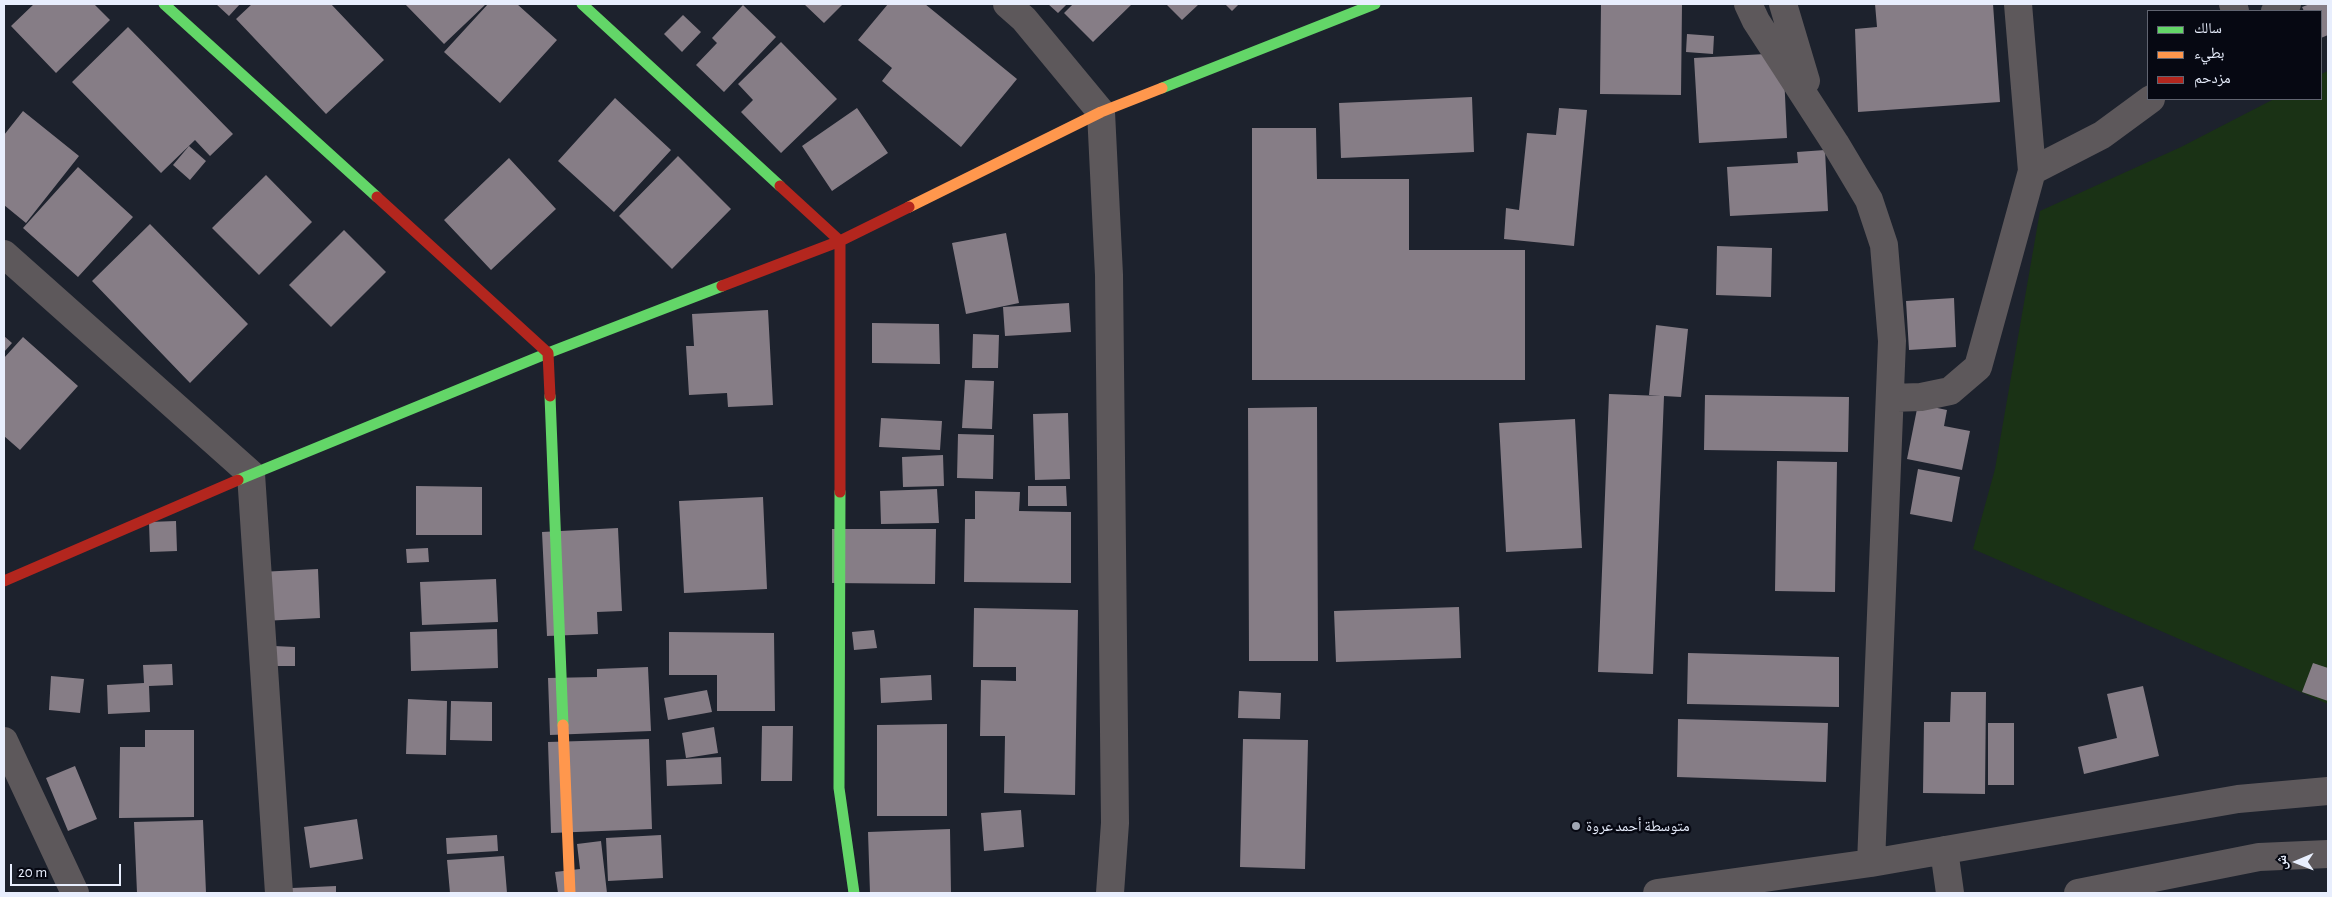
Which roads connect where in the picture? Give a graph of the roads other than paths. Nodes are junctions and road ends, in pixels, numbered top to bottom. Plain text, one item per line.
1 (164, 4) edge
2 (582, 4) edge
3 (1007, 4) edge
4 (1375, 4) edge
5 (1748, 4) edge
6 (2018, 4) edge
7 (1784, 6) edge
8 (2150, 100) edge
9 (1814, 110) junction
10 (1101, 112) junction
11 (2032, 171) junction
12 (840, 241) junction
13 (4, 254) edge
14 (548, 353) junction
15 (1890, 398) junction
16 (251, 474) junction
17 (4, 581) edge
18 (4, 741) edge
19 (2328, 792) edge
20 (1944, 850) junction
21 (2328, 854) edge
22 (1872, 863) junction
23 (75, 893) edge
24 (279, 893) edge
25 (570, 893) edge
26 (854, 893) edge
27 (1110, 893) edge
28 (1657, 893) edge
29 (1950, 893) edge
30 (2078, 893) edge

1 - 14 street
2 - 12 street
3 - 10 street
4 - 10 street
5 - 9 street
6 - 11 street
7 - 9 street
8 - 11 street
9 - 15 street
10 - 12 street
10 - 27 street
11 - 15 street
12 - 14 street
12 - 26 street
13 - 16 street
14 - 16 street
14 - 25 street
15 - 22 street
16 - 17 street
16 - 24 street
18 - 23 street
19 - 20 street
20 - 22 street
20 - 29 street
21 - 30 street
22 - 28 street

